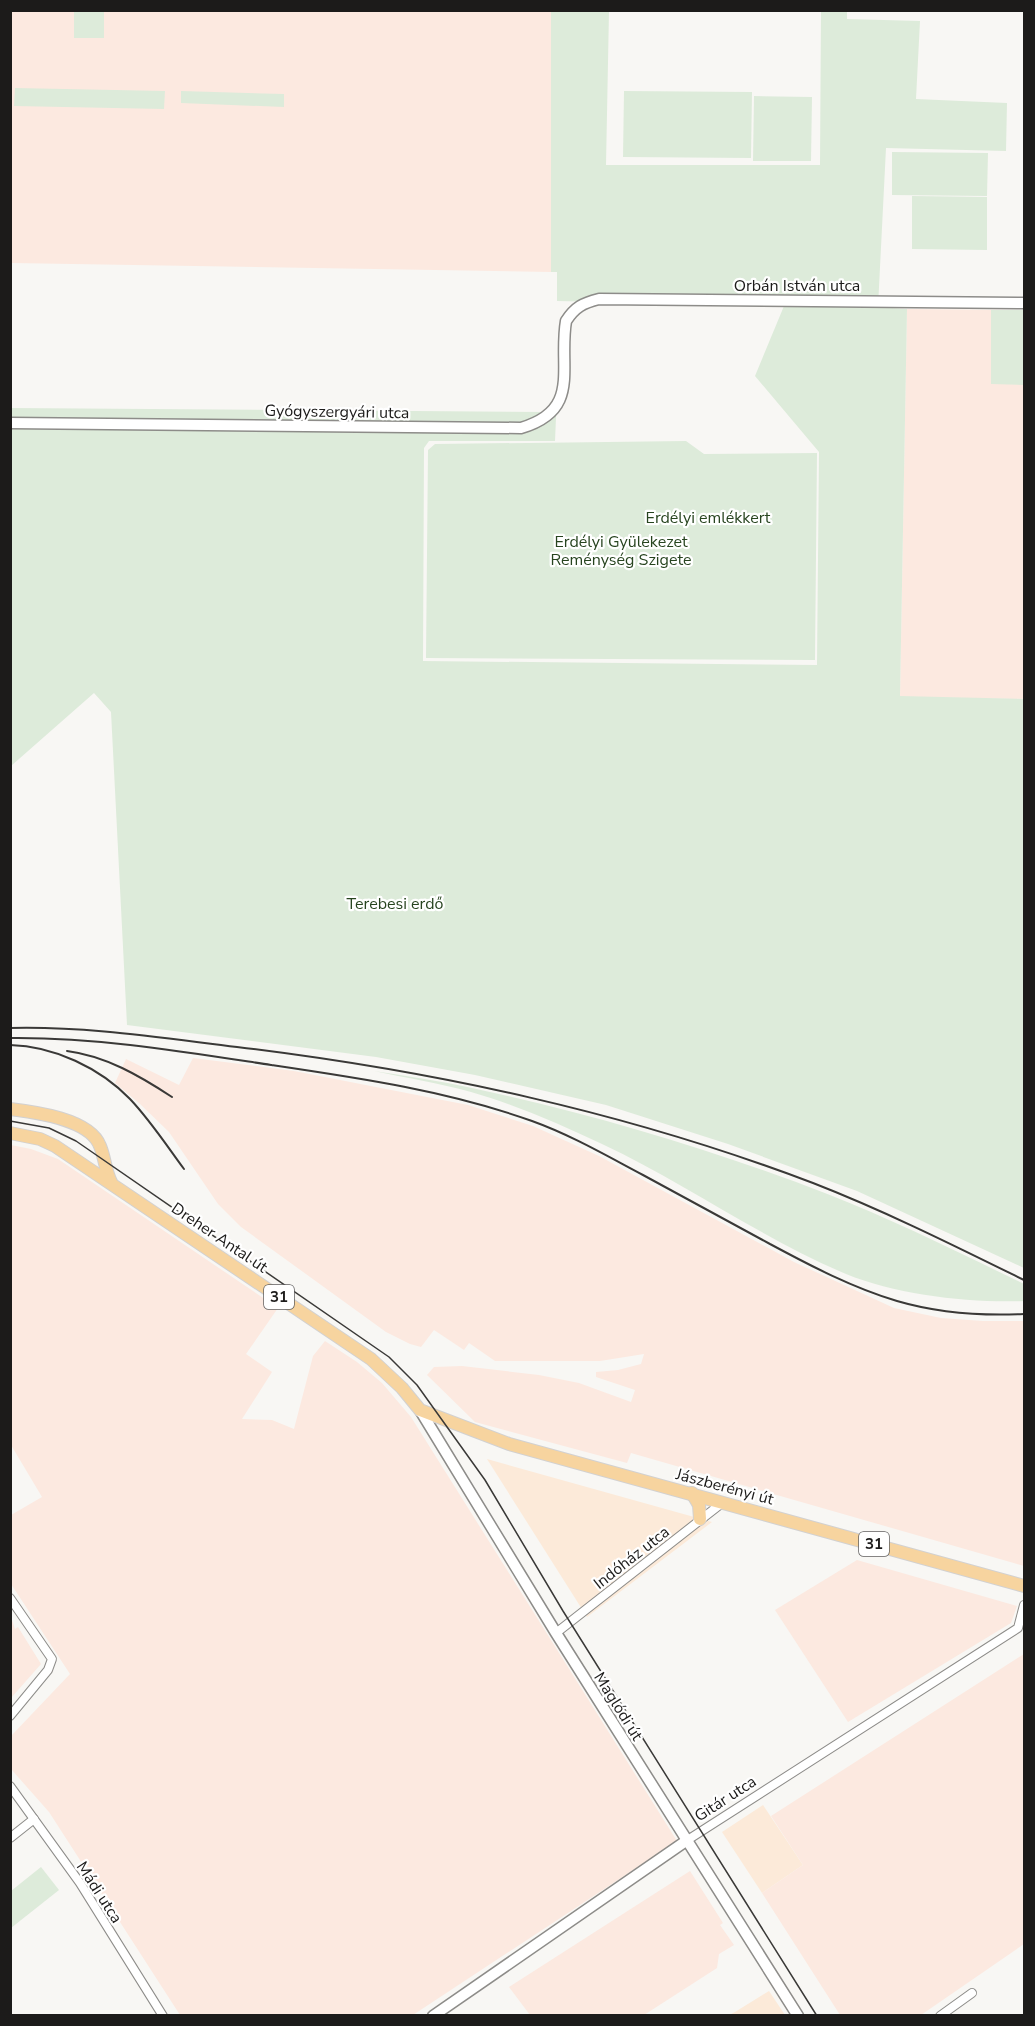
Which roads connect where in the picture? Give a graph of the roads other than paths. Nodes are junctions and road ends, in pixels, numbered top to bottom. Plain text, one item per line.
1 (1024, 303) edge
2 (572, 311) joint
3 (10, 423) edge
4 (10, 1109) edge
5 (10, 1133) edge
6 (100, 1146) junction
7 (71, 1156) junction
8 (112, 1183) junction
9 (420, 1410) junction
10 (692, 1493) junction
11 (723, 1502) junction
12 (700, 1519) junction
13 (1024, 1586) edge
14 (10, 1598) edge
15 (1024, 1605) edge
16 (556, 1634) junction
17 (10, 1716) edge
18 (10, 1786) edge
19 (34, 1819) junction
20 (10, 1838) edge
21 (686, 1841) junction
22 (972, 1993) dead end
23 (163, 2016) edge
24 (433, 2016) edge
25 (798, 2016) edge
26 (940, 2016) edge

1 - 2 street, Orbán István utca
2 - 3 street, Gyógyszergyári utca
4 - 6 main road
5 - 7 main road, Dreher Antal út / 31
6 - 7 main road
6 - 8 main road
7 - 8 main road, Dreher Antal út / 31
8 - 9 main road, Dreher Antal út / 31
9 - 10 main road, Jászberényi út / 31
9 - 16 street, Maglódi út
10 - 11 main road, Jászberényi út / 31
10 - 12 main road
11 - 12 street, Indóház utca
11 - 13 main road, Jászberényi út / 31
12 - 16 street, Indóház utca
14 - 17 street
15 - 21 street, Gitár utca
16 - 21 street, Maglódi út
18 - 19 street, Mádi utca
19 - 20 street
19 - 23 street, Mádi utca
21 - 24 street, Gitár utca
21 - 25 street, Maglódi út
22 - 26 street

